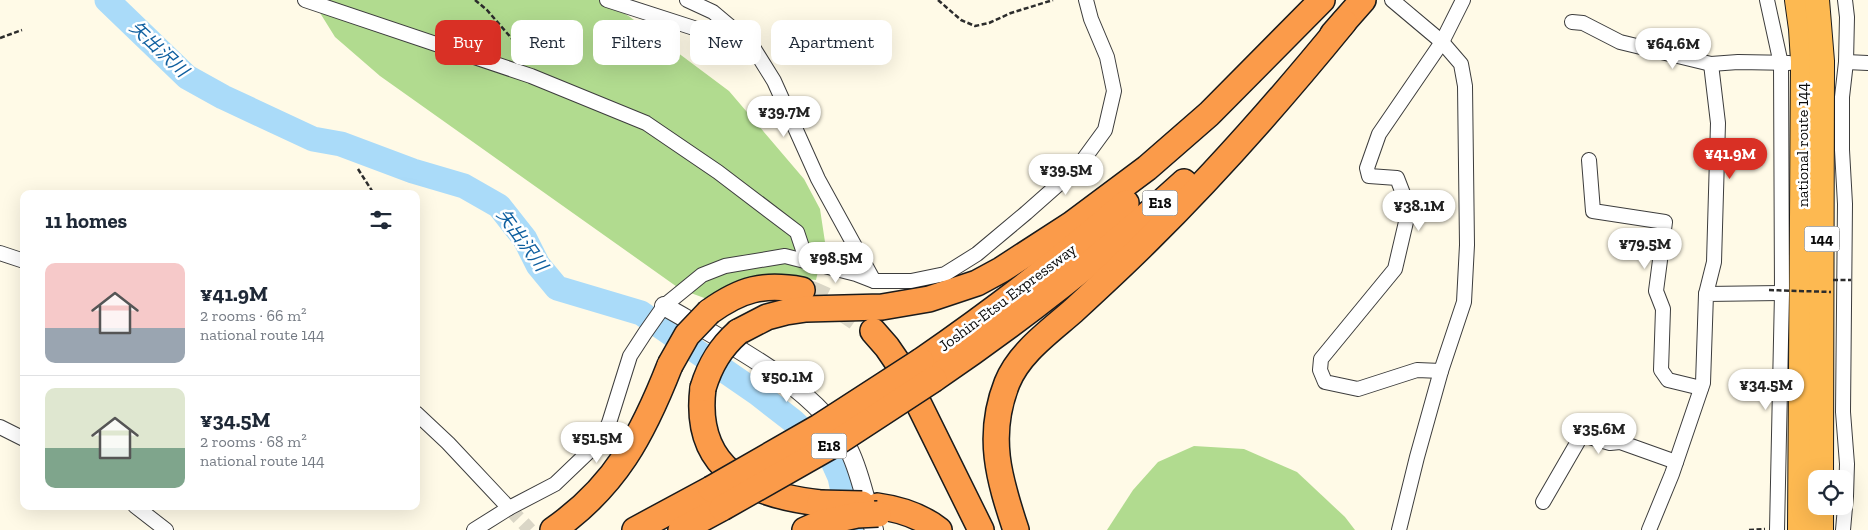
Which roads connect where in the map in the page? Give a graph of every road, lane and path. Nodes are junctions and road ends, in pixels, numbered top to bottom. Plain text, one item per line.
1 (306, 0) edge
2 (475, 0) edge
3 (607, 0) edge
4 (687, 0) edge
5 (938, 0) edge
6 (1053, 0) edge
7 (1086, 0) edge
8 (1322, 0) edge
9 (1330, 0) edge
10 (1363, 0) edge
11 (1392, 0) edge
12 (1463, 0) edge
13 (1767, 0) edge
14 (1797, 0) edge
15 (1817, 0) edge
16 (1845, 0) edge
17 (722, 20) edge
18 (1344, 22) junction
19 (1572, 22) dead end
20 (690, 27) edge
21 (22, 30) dead end
22 (0, 38) edge
23 (1442, 42) junction
24 (761, 60) edge
25 (1792, 62) junction
26 (1846, 62) junction
27 (1868, 63) edge
28 (1711, 64) junction
29 (532, 76) junction
30 (1588, 160) dead end
31 (358, 169) dead end
32 (371, 190) edge
33 (0, 253) edge
34 (20, 260) edge
35 (807, 262) junction
36 (1833, 280) dead end
37 (1851, 280) dead end
38 (874, 281) junction
39 (802, 290) tunnel mouth
40 (1776, 292) junction
41 (1831, 292) dead end
42 (1706, 294) junction
43 (661, 310) junction
44 (873, 331) tunnel mouth
45 (927, 370) junction
46 (1441, 371) junction
47 (1701, 388) junction
48 (420, 417) edge
49 (0, 427) edge
50 (20, 437) edge
51 (1676, 462) junction
52 (1821, 470) edge
53 (716, 499) junction
54 (1543, 502) dead end
55 (509, 508) junction
56 (140, 510) edge
57 (1821, 515) edge
58 (876, 516) edge
59 (815, 519) edge
60 (166, 530) edge
61 (474, 530) edge
62 (553, 530) edge
63 (635, 530) edge
64 (682, 530) edge
65 (938, 530) edge
66 (981, 530) edge
67 (1016, 530) edge
68 (1399, 530) edge
69 (1649, 530) edge
70 (1777, 530) edge
71 (1800, 530) edge
72 (1822, 530) edge
73 (1843, 530) edge

1 - 29 street
2 - 29 path
3 - 20 street
4 - 17 street
5 - 6 path
7 - 38 street
8 - 59 highway, bridge
9 - 45 highway, Joshin-Etsu Expressway / E18
10 - 18 highway, Joshin-Etsu Expressway / E18
11 - 23 street
12 - 23 street
13 - 25 street
14 - 25 highway, national route 144 / 144
15 - 52 highway, national route 144 / 144
16 - 26 street
18 - 45 highway, Joshin-Etsu Expressway / E18
18 - 67 highway
19 - 28 street
21 - 22 path
23 - 46 street
23 - 46 street
24 - 38 street
25 - 28 street
25 - 40 street
25 - 71 highway, national route 144 / 144
26 - 27 street
26 - 73 street
28 - 42 street
29 - 35 street
30 - 47 street
31 - 32 path
33 - 34 street
35 - 38 street
35 - 43 street
36 - 37 path, bridge
39 - 62 highway, bridge
40 - 41 path, bridge
40 - 42 street
40 - 70 street
42 - 47 street
43 - 55 street
43 - 58 street
44 - 66 highway
45 - 53 highway, Joshin-Etsu Expressway / E18, bridge
46 - 68 street
47 - 51 street
48 - 55 street
49 - 50 street
51 - 54 street
51 - 69 street
53 - 63 highway, Joshin-Etsu Expressway / E18
53 - 64 highway, Joshin-Etsu Expressway / E18
55 - 61 street
56 - 60 street
57 - 72 highway
58 - 59 highway, bridge
58 - 65 highway

